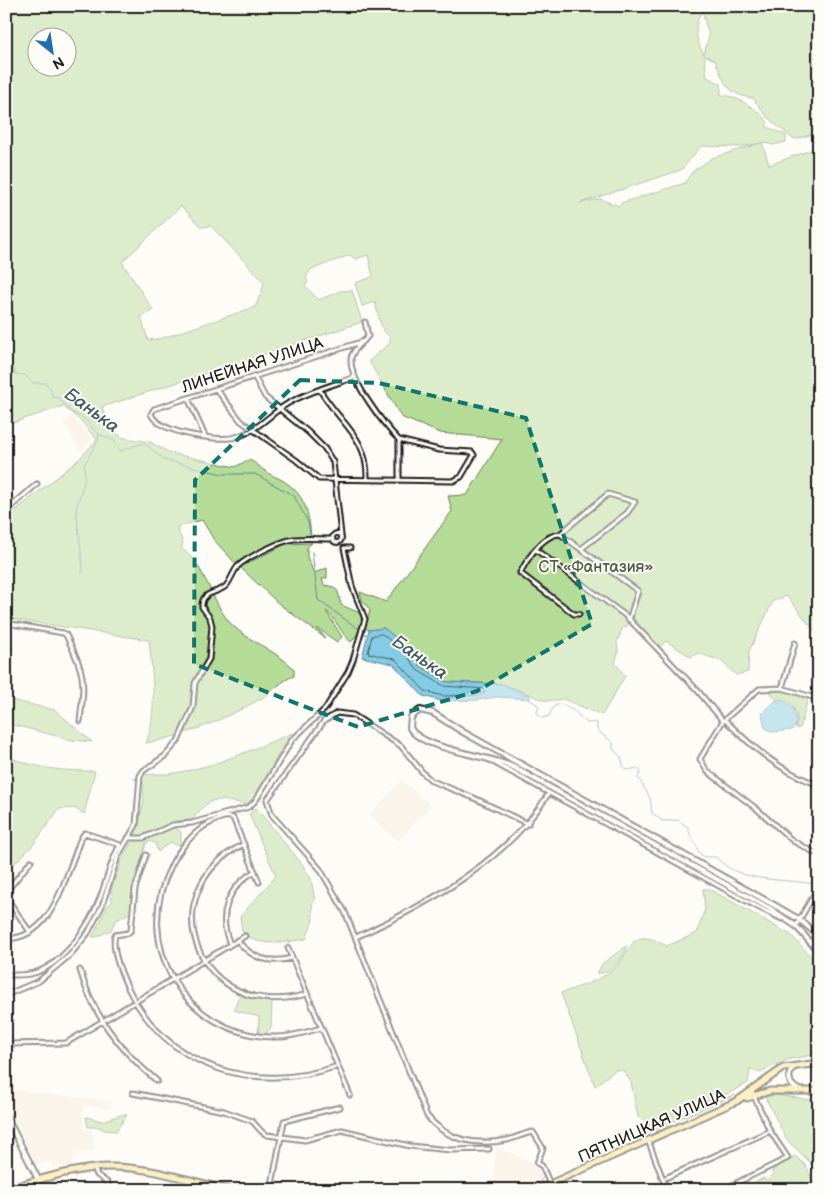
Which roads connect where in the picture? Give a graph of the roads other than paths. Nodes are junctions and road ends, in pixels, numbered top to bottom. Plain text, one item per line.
1 (365, 322) dead end
2 (364, 341) junction
3 (254, 376) junction
4 (355, 377) junction
5 (216, 389) junction
6 (320, 390) junction
7 (188, 398) junction
8 (278, 410) junction
9 (254, 430) junction
10 (205, 437) junction
11 (399, 440) junction
12 (367, 478) junction
13 (399, 479) junction
14 (336, 480) junction
15 (37, 484) dead end
16 (6, 511) edge
17 (560, 534) junction
18 (341, 535) junction
19 (333, 539) junction
20 (350, 548) dead end
21 (581, 549) junction
22 (536, 550) junction
23 (579, 614) dead end
24 (629, 620) junction
25 (6, 623) edge
26 (795, 644) dead end
27 (782, 688) junction
28 (819, 699) edge
29 (724, 720) junction
30 (80, 721) dead end
31 (474, 754) junction
32 (819, 785) edge
33 (550, 793) junction
34 (528, 824) junction
35 (128, 838) junction
36 (244, 844) junction
37 (146, 855) dead end
38 (819, 855) edge
39 (31, 861) dead end
40 (255, 872) junction
41 (259, 882) dead end
42 (819, 886) edge
43 (6, 892) edge
44 (6, 897) edge
45 (800, 920) junction
46 (794, 925) junction
47 (30, 932) junction
48 (245, 936) dead end
49 (819, 936) edge
50 (356, 937) junction
51 (6, 938) edge
52 (238, 940) junction
53 (230, 945) junction
54 (288, 948) dead end
55 (819, 952) edge
56 (292, 958) junction
57 (204, 960) junction
58 (80, 970) dead end
59 (6, 975) edge
60 (173, 978) junction
61 (307, 994) junction
62 (6, 995) edge
63 (135, 1001) junction
64 (101, 1020) junction
65 (321, 1028) junction
66 (6, 1044) edge
67 (819, 1063) edge
68 (800, 1064) junction
69 (338, 1066) junction
70 (157, 1081) dead end
71 (803, 1090) junction
72 (819, 1091) edge
73 (752, 1092) junction
74 (133, 1093) dead end
75 (350, 1095) dead end
76 (737, 1101) junction
77 (340, 1107) dead end
78 (6, 1116) edge
79 (770, 1131) junction
80 (281, 1137) junction
81 (648, 1140) junction
82 (490, 1149) dead end
83 (94, 1168) junction
84 (663, 1179) junction
85 (39, 1181) junction
86 (550, 1184) junction
87 (6, 1189) edge
88 (107, 1190) edge
89 (229, 1190) edge
90 (272, 1190) edge
91 (536, 1190) edge
92 (667, 1190) edge
93 (722, 1190) edge

1 - 2 street
2 - 3 street, ЛИНЕЙНАЯ УЛИЦА
2 - 4 street
3 - 5 street, ЛИНЕЙНАЯ УЛИЦА
3 - 8 street
4 - 6 street
4 - 11 street
5 - 7 street, ЛИНЕЙНАЯ УЛИЦА
5 - 9 street
6 - 8 street
6 - 12 street
7 - 10 street
7 - 10 street, ЛИНЕЙНАЯ УЛИЦА
8 - 9 street
8 - 14 street
9 - 10 street
9 - 14 street
11 - 13 street
11 - 13 street
12 - 13 street
12 - 14 street
14 - 18 street
15 - 16 street
17 - 21 street
17 - 21 street
17 - 22 street
18 - 19 street
18 - 19 street
19 - 35 street
20 - 35 street
21 - 24 street
22 - 23 street
22 - 24 street
24 - 29 street
25 - 30 street
26 - 27 street
27 - 28 street
27 - 29 street
29 - 32 street
29 - 38 street
31 - 33 street
31 - 45 street
31 - 46 street
33 - 34 street
33 - 46 street
34 - 50 street
34 - 50 street
35 - 62 street
36 - 40 street
36 - 57 street
36 - 60 street
37 - 63 street
39 - 43 street
40 - 41 street
40 - 53 street
42 - 45 street
44 - 47 street
45 - 46 street
45 - 49 street
46 - 55 street
47 - 51 street
47 - 59 street
48 - 52 street
50 - 86 street
52 - 53 street
52 - 56 street
53 - 57 street
54 - 56 street
56 - 61 street
57 - 60 street
57 - 61 street
58 - 64 street
60 - 63 street
60 - 65 street
61 - 65 street
63 - 64 street
63 - 69 street
64 - 66 street
64 - 70 street
65 - 69 street
67 - 68 main road, ПЯТНИЦКАЯ УЛИЦА
68 - 71 street
68 - 73 main road, ПЯТНИЦКАЯ УЛИЦА
69 - 75 street
71 - 72 main road
71 - 76 main road
73 - 76 main road, ПЯТНИЦКАЯ УЛИЦА
73 - 79 street
74 - 80 street
76 - 81 main road, ПЯТНИЦКАЯ УЛИЦА
77 - 80 street
78 - 85 street
79 - 84 street
79 - 93 street
80 - 82 street
80 - 90 street
81 - 84 street
81 - 86 main road, ПЯТНИЦКАЯ УЛИЦА
83 - 85 main road
83 - 88 street
83 - 89 main road
84 - 92 street
85 - 87 main road
86 - 91 main road, ПЯТНИЦКАЯ УЛИЦА

